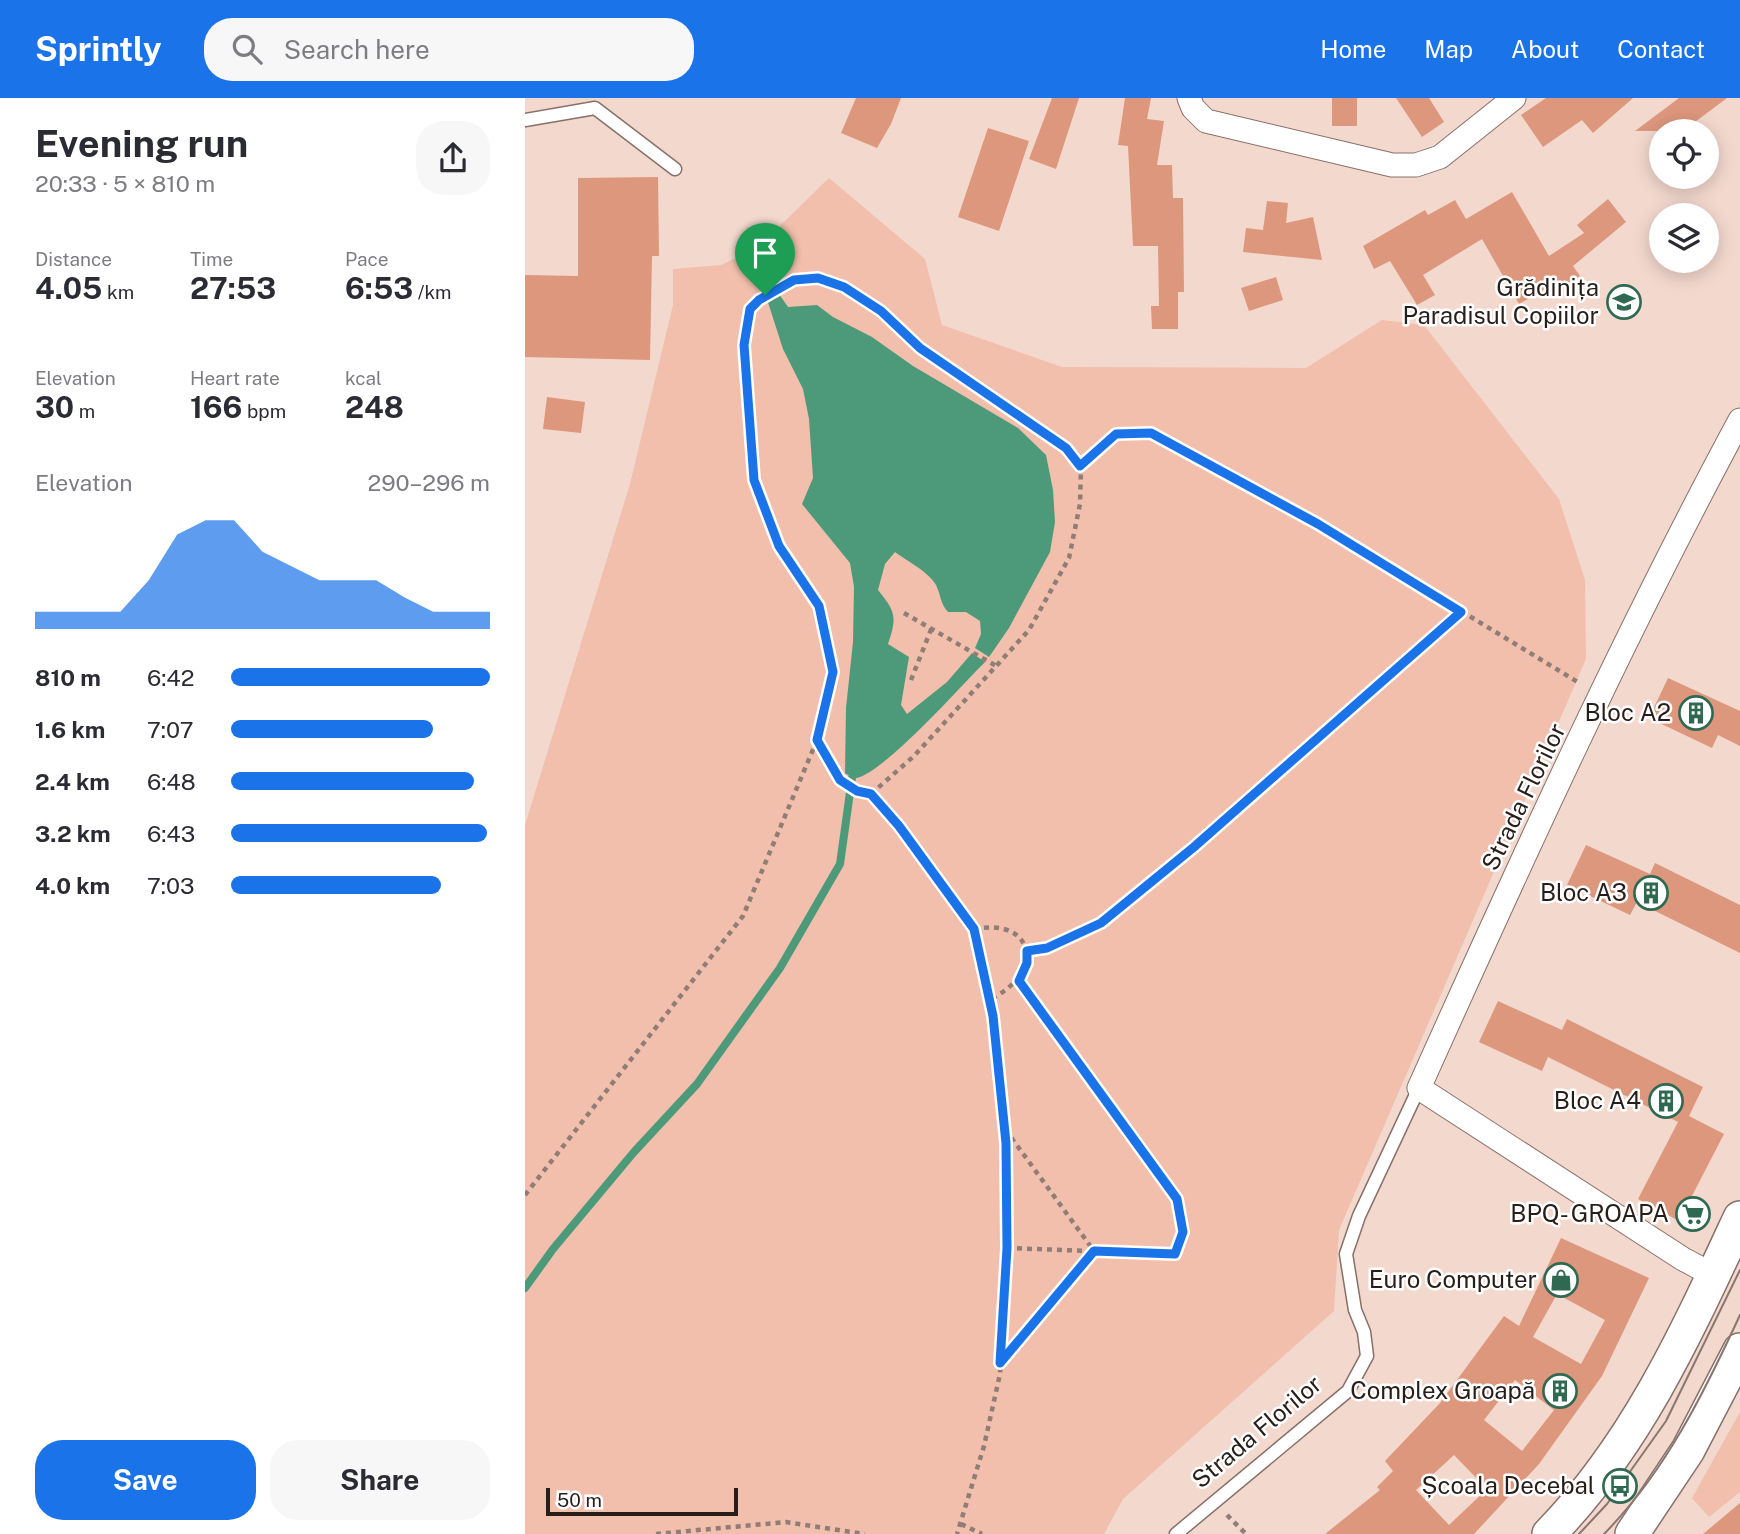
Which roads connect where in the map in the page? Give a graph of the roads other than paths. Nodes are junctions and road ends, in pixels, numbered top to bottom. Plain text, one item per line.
1 (1189, 98) edge
2 (1514, 98) edge
3 (525, 120) edge
4 (675, 170) dead end
5 (1740, 420) edge
6 (1419, 1088) junction
7 (1740, 1219) edge
8 (1713, 1275) junction
9 (1740, 1350) edge
10 (1176, 1534) edge
11 (1549, 1534) edge
12 (1632, 1534) edge

1 - 2 street
3 - 4 lane
5 - 6 street, Strada Florilor
6 - 8 street
6 - 10 lane, Strada Florilor
7 - 8 main road
8 - 11 main road
9 - 12 main road

